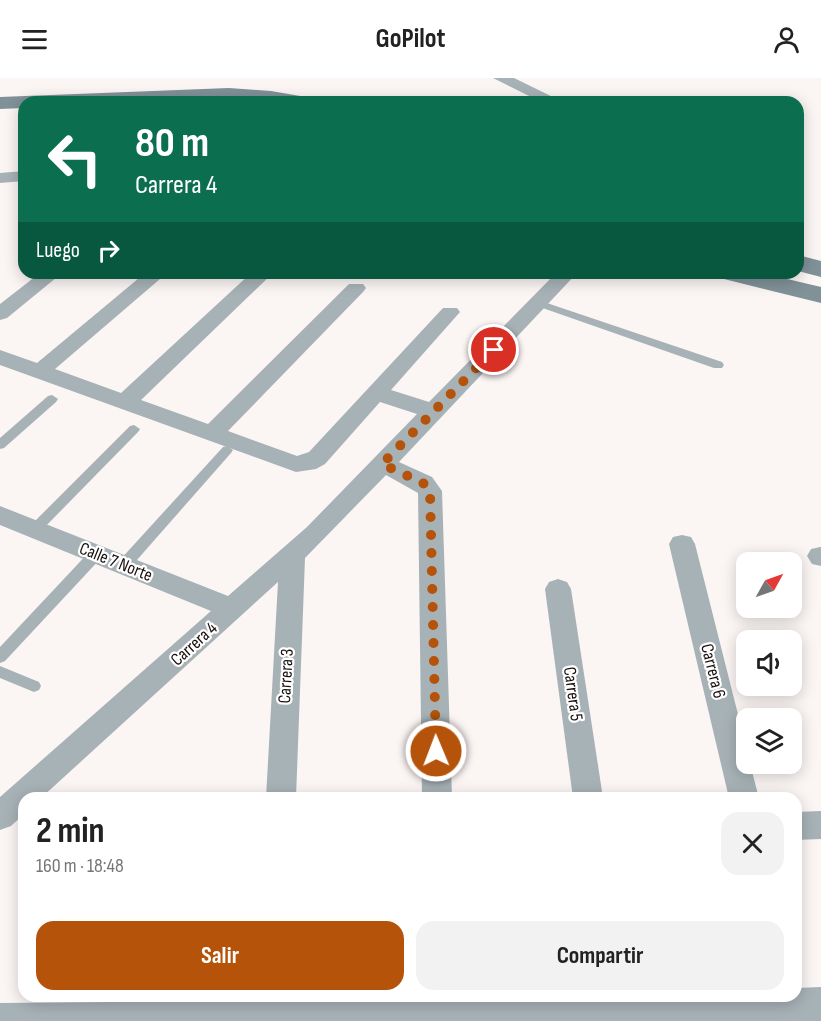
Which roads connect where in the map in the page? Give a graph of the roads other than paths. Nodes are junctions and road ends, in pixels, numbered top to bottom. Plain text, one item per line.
1 (501, 78) edge
2 (548, 78) edge
3 (535, 92) junction
4 (178, 96) edge
5 (257, 96) edge
6 (543, 96) edge
7 (18, 102) edge
8 (0, 103) edge
9 (0, 177) edge
10 (18, 177) edge
11 (804, 265) edge
12 (821, 269) edge
13 (44, 279) edge
14 (150, 279) edge
15 (257, 279) edge
16 (561, 279) edge
17 (754, 279) edge
18 (356, 288) dead end
19 (821, 295) edge
20 (538, 303) junction
21 (450, 312) dead end
22 (0, 314) edge
23 (0, 357) edge
24 (718, 365) dead end
25 (40, 371) junction
26 (376, 393) junction
27 (52, 399) dead end
28 (125, 402) junction
29 (434, 412) junction
30 (134, 429) dead end
31 (219, 441) junction
32 (0, 445) edge
33 (382, 464) junction
34 (2, 518) edge
35 (35, 529) junction
36 (682, 544) dead end
37 (96, 554) junction
38 (292, 555) junction
39 (124, 565) junction
40 (558, 589) dead end
41 (233, 609) junction
42 (0, 657) edge
43 (0, 672) edge
44 (33, 686) dead end
45 (27, 792) edge
46 (281, 792) edge
47 (437, 792) edge
48 (587, 792) edge
49 (743, 792) edge
50 (18, 800) edge
51 (0, 816) edge
52 (821, 825) edge
53 (802, 826) edge
54 (821, 1004) edge
55 (0, 1020) edge

1 - 3 street
2 - 3 street
3 - 6 street
4 - 5 street
7 - 8 street
9 - 10 street
11 - 12 street
13 - 22 street
14 - 25 street
15 - 28 street
16 - 20 street, Carrera 4
17 - 19 street
18 - 31 street
20 - 24 lane
20 - 29 street, Carrera 4
21 - 26 street
23 - 25 street
25 - 28 street
26 - 29 street
26 - 31 street
27 - 32 lane
28 - 31 street
29 - 33 street, Carrera 4
30 - 35 lane
31 - 39 lane
33 - 38 street, Carrera 4
33 - 47 street
34 - 35 street, Calle 7 Norte
35 - 37 street, Calle 7 Norte
36 - 49 street, Carrera 6
37 - 39 street, Calle 7 Norte
37 - 42 lane
38 - 41 street, Carrera 4
38 - 46 street, Carrera 3
39 - 41 street, Calle 7 Norte
40 - 48 street, Carrera 5
41 - 45 street, Carrera 4
43 - 44 lane
50 - 51 street, Carrera 4
52 - 53 street
54 - 55 street

